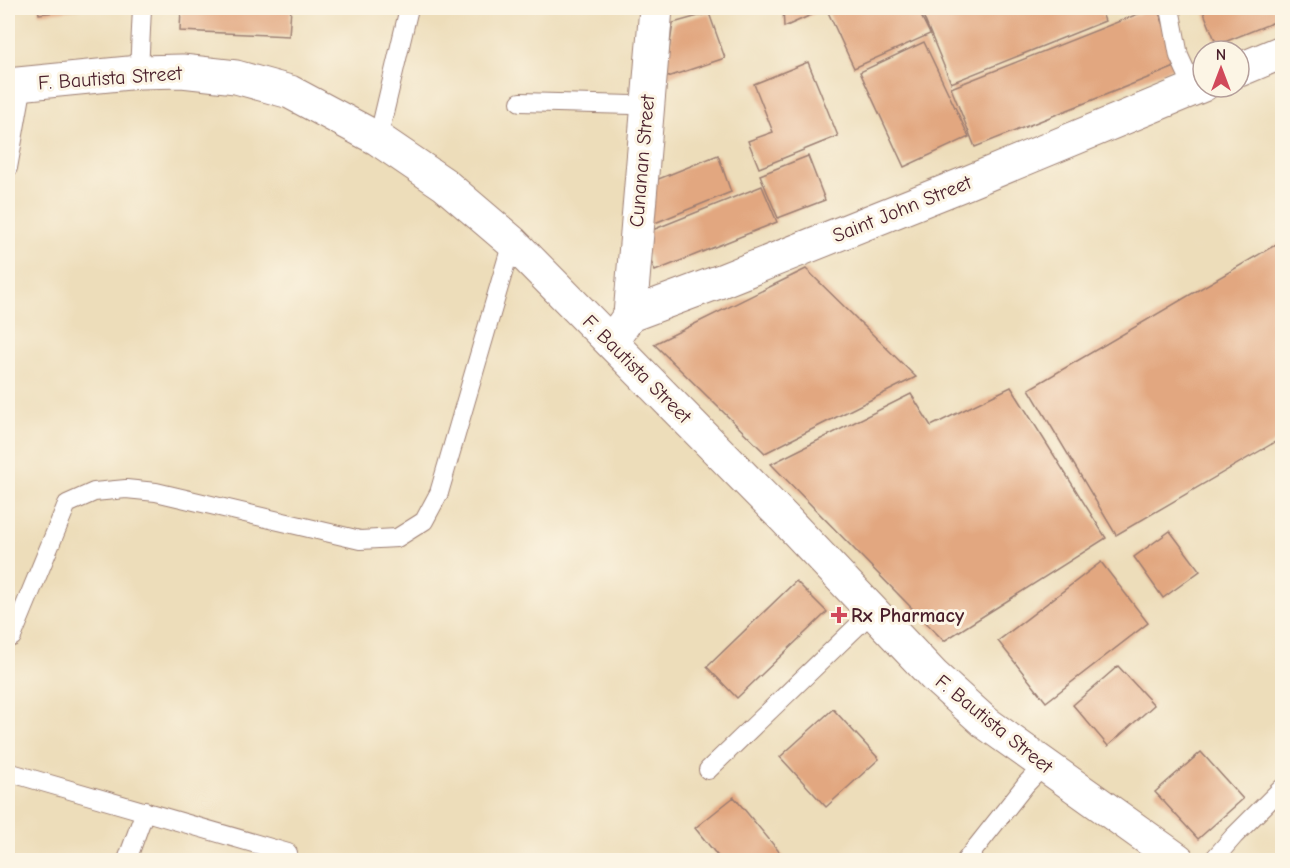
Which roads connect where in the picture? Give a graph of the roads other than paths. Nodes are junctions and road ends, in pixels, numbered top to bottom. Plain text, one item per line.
1 (142, 8) edge
2 (409, 8) edge
3 (656, 8) edge
4 (1170, 8) edge
5 (1282, 52) edge
6 (1251, 65) edge
7 (139, 72) junction
8 (1191, 76) edge
9 (15, 85) edge
10 (1191, 90) edge
11 (647, 100) junction
12 (520, 102) dead end
13 (378, 139) junction
14 (8, 158) edge
15 (512, 242) junction
16 (630, 315) junction
17 (611, 342) junction
18 (873, 611) junction
19 (12, 637) dead end
20 (1044, 765) junction
21 (708, 770) dead end
22 (8, 772) edge
23 (1282, 788) edge
24 (145, 812) junction
25 (288, 852) dead end
26 (127, 861) edge
27 (966, 861) edge
28 (1178, 861) edge
29 (1213, 861) edge

1 - 7 lane
2 - 13 lane
3 - 11 main road, Cunanan Street
4 - 8 lane
5 - 6 main road
7 - 9 main road, F. Bautista Street
7 - 13 main road, F. Bautista Street
9 - 14 lane
10 - 16 main road, Saint John Street
11 - 12 lane
11 - 16 main road, Cunanan Street
13 - 15 main road, F. Bautista Street
15 - 17 main road, F. Bautista Street
15 - 19 lane
16 - 17 main road
17 - 18 main road, F. Bautista Street
18 - 20 main road, F. Bautista Street
18 - 21 lane
20 - 27 lane
20 - 28 main road, F. Bautista Street
22 - 24 lane
23 - 29 lane
24 - 25 lane
24 - 26 lane

